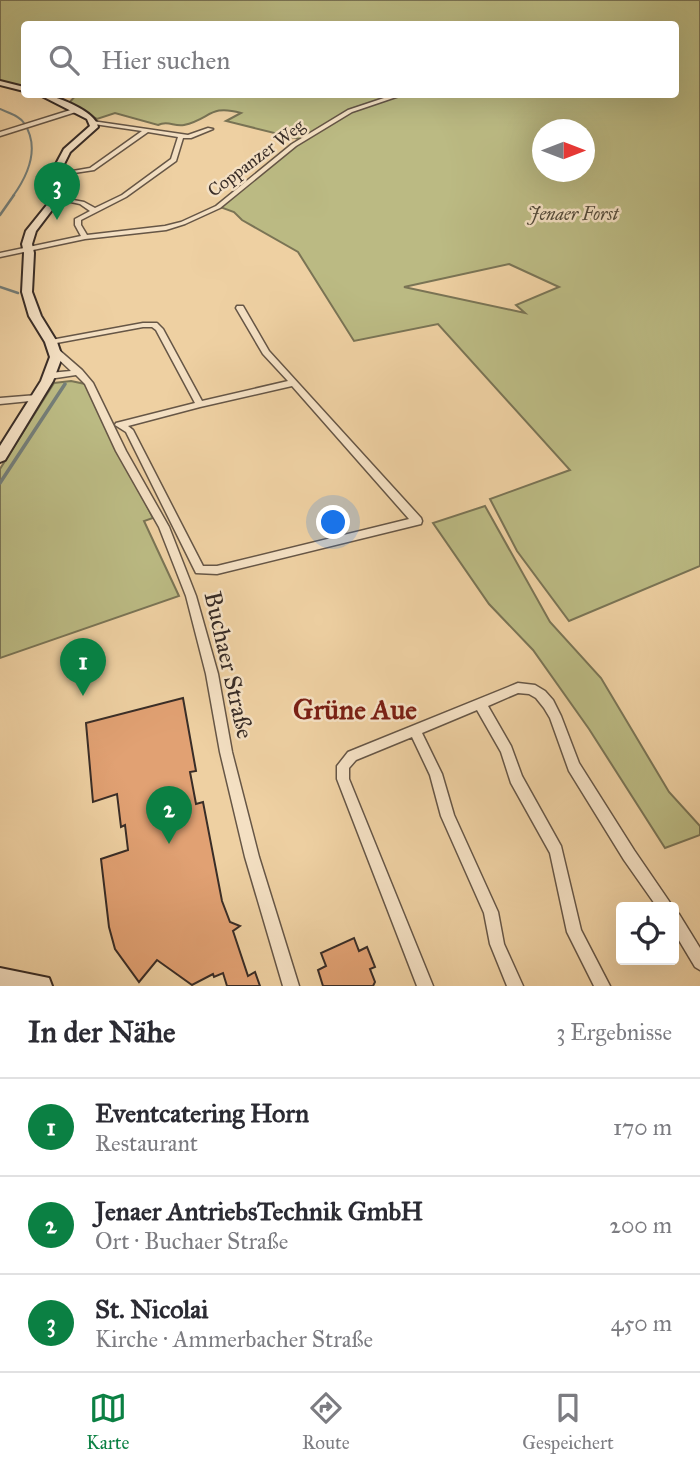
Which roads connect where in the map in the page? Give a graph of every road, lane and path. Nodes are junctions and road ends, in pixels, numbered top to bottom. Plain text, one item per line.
1 (0, 83) edge
2 (21, 88) edge
3 (50, 98) edge
4 (391, 98) edge
5 (76, 110) junction
6 (94, 122) junction
7 (210, 129) dead end
8 (145, 132) junction
9 (0, 134) edge
10 (181, 136) junction
11 (63, 174) junction
12 (59, 198) junction
13 (93, 210) junction
14 (85, 237) junction
15 (29, 249) junction
16 (0, 255) edge
17 (240, 309) dead end
18 (53, 347) junction
19 (79, 372) junction
20 (49, 376) junction
21 (292, 383) junction
22 (37, 398) junction
23 (0, 401) edge
24 (200, 404) junction
25 (115, 426) junction
26 (0, 457) edge
27 (480, 704) junction
28 (415, 731) junction
29 (662, 902) edge
30 (679, 927) edge
31 (700, 962) edge
32 (0, 979) edge
33 (41, 986) edge
34 (291, 986) edge
35 (425, 986) edge
36 (515, 986) edge
37 (602, 986) edge

1 - 2 main road
3 - 5 main road
4 - 14 street, Coppanzer Weg
5 - 6 main road
5 - 9 street
6 - 8 street
6 - 11 main road
7 - 10 street
8 - 10 street
8 - 11 street
10 - 13 street
11 - 12 main road
12 - 13 street
12 - 15 main road
13 - 14 street
14 - 15 street, Coppanzer Weg
15 - 16 street, Coppanzer Weg
15 - 18 main road
17 - 21 street
18 - 19 street, Buchaer Straße
18 - 20 main road
18 - 24 street
19 - 20 street
19 - 25 street, Buchaer Straße
20 - 22 main road
21 - 24 street
21 - 25 street, Buchaer Straße
22 - 23 street
22 - 26 main road
24 - 25 street
25 - 34 street, Buchaer Straße
27 - 28 street
27 - 29 street
27 - 37 street
28 - 35 street
28 - 36 street
30 - 31 street
32 - 33 main road

